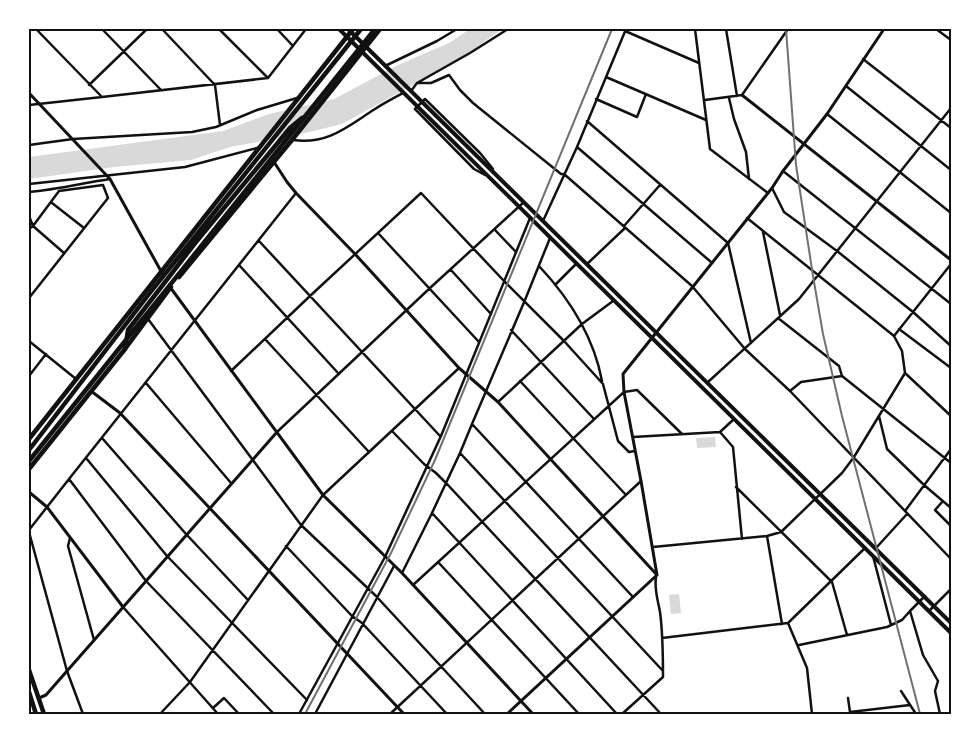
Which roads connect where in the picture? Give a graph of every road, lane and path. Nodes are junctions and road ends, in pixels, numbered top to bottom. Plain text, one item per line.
1 (36, 29) edge
2 (102, 29) edge
3 (148, 29) edge
4 (162, 29) edge
5 (219, 29) edge
6 (276, 29) edge
7 (306, 29) edge
8 (339, 29) edge
9 (361, 29) edge
10 (375, 29) edge
11 (380, 29) edge
12 (457, 29) edge
13 (508, 29) edge
14 (695, 29) edge
15 (726, 29) edge
16 (788, 29) edge
17 (884, 29) edge
18 (936, 29) edge
19 (351, 30) edge
20 (626, 30) edge
21 (346, 37) junction
22 (951, 40) edge
23 (293, 46) junction
24 (366, 46) junction
25 (124, 51) junction
26 (361, 52) junction
27 (863, 59) junction
28 (699, 63) junction
29 (385, 66) junction
30 (606, 77) junction
31 (268, 78) junction
32 (417, 83) junction
33 (89, 85) junction
34 (216, 85) junction
35 (846, 86) junction
36 (161, 90) junction
37 (411, 91) junction
38 (29, 93) edge
39 (403, 93) junction
40 (646, 94) junction
41 (742, 95) junction
42 (737, 96) junction
43 (102, 97) junction
44 (298, 98) junction
45 (729, 98) junction
46 (596, 100) junction
47 (704, 100) junction
48 (39, 104) junction
49 (29, 105) edge
50 (951, 108) edge
51 (310, 111) junction
52 (827, 114) junction
53 (706, 120) junction
54 (942, 120) junction
55 (587, 121) junction
56 (220, 125) junction
57 (951, 128) edge
58 (294, 138) junction
59 (74, 141) junction
60 (29, 145) edge
61 (260, 145) junction
62 (804, 145) junction
63 (921, 146) junction
64 (577, 147) junction
65 (274, 162) junction
66 (951, 170) edge
67 (783, 171) junction
68 (494, 172) junction
69 (900, 172) junction
70 (564, 174) junction
71 (106, 175) junction
72 (488, 178) junction
73 (110, 179) junction
74 (749, 179) junction
75 (29, 184) edge
76 (660, 185) junction
77 (62, 186) junction
78 (772, 188) junction
79 (59, 191) junction
80 (29, 192) edge
81 (296, 193) junction
82 (768, 193) junction
83 (52, 202) junction
84 (524, 202) junction
85 (877, 202) junction
86 (643, 204) junction
87 (519, 208) junction
88 (951, 213) edge
89 (29, 216) edge
90 (530, 218) junction
91 (747, 218) junction
92 (543, 221) junction
93 (33, 226) junction
94 (625, 227) junction
95 (84, 228) junction
96 (855, 228) junction
97 (29, 229) edge
98 (495, 230) junction
99 (762, 231) junction
100 (378, 234) junction
101 (550, 238) junction
102 (259, 241) junction
103 (728, 243) junction
104 (474, 250) junction
105 (837, 251) junction
106 (516, 252) junction
107 (64, 253) junction
108 (355, 254) junction
109 (711, 262) junction
110 (951, 262) edge
111 (576, 263) junction
112 (587, 264) junction
113 (239, 266) junction
114 (539, 266) junction
115 (451, 270) junction
116 (161, 271) junction
117 (817, 276) junction
118 (504, 281) junction
119 (556, 284) junction
120 (692, 286) junction
121 (170, 288) junction
122 (430, 288) junction
123 (932, 289) junction
124 (310, 296) junction
125 (29, 298) edge
126 (525, 300) junction
127 (614, 300) junction
128 (951, 304) edge
129 (406, 311) junction
130 (913, 312) junction
131 (490, 314) junction
132 (779, 316) junction
133 (148, 318) junction
134 (287, 318) junction
135 (195, 321) junction
136 (582, 324) junction
137 (899, 329) junction
138 (512, 330) junction
139 (657, 332) junction
140 (894, 336) junction
141 (652, 338) junction
142 (265, 339) junction
143 (29, 341) edge
144 (564, 341) junction
145 (479, 342) junction
146 (751, 343) junction
147 (951, 346) edge
148 (125, 349) junction
149 (745, 349) junction
150 (172, 350) junction
151 (362, 352) junction
152 (46, 354) junction
153 (542, 362) junction
154 (459, 368) junction
155 (951, 368) edge
156 (231, 370) junction
157 (466, 373) junction
158 (905, 373) junction
159 (339, 374) junction
160 (29, 376) edge
161 (842, 376) junction
162 (77, 379) junction
163 (146, 382) junction
164 (520, 382) junction
165 (708, 382) junction
166 (603, 384) junction
167 (91, 391) junction
168 (486, 391) junction
169 (790, 391) junction
170 (624, 392) junction
171 (317, 395) junction
172 (498, 402) junction
173 (609, 404) junction
174 (415, 409) junction
175 (883, 410) junction
176 (120, 413) junction
177 (879, 416) junction
178 (951, 416) edge
179 (594, 418) junction
180 (734, 419) junction
181 (472, 424) junction
182 (392, 431) junction
183 (277, 432) junction
184 (720, 432) junction
185 (682, 434) junction
186 (440, 436) junction
187 (633, 437) junction
188 (102, 438) junction
189 (573, 438) junction
190 (29, 439) edge
191 (951, 449) edge
192 (29, 450) edge
193 (636, 451) junction
194 (369, 452) junction
195 (460, 453) junction
196 (854, 457) junction
197 (86, 458) junction
198 (944, 458) junction
199 (252, 459) junction
200 (550, 459) junction
201 (29, 461) edge
202 (951, 463) edge
203 (427, 467) junction
204 (29, 468) edge
205 (69, 479) junction
206 (642, 481) junction
207 (526, 482) junction
208 (231, 483) junction
209 (446, 484) junction
210 (924, 485) junction
211 (736, 487) junction
212 (29, 492) edge
213 (821, 493) junction
214 (323, 495) junction
215 (626, 495) junction
216 (815, 498) junction
217 (506, 501) junction
218 (943, 501) junction
219 (47, 506) junction
220 (209, 508) junction
221 (951, 508) edge
222 (906, 513) junction
223 (432, 514) junction
224 (603, 516) junction
225 (482, 521) junction
226 (301, 525) junction
227 (951, 526) edge
228 (29, 531) edge
229 (781, 532) junction
230 (186, 534) junction
231 (767, 536) junction
232 (70, 538) junction
233 (579, 539) junction
234 (742, 539) junction
235 (459, 543) junction
236 (286, 546) junction
237 (653, 547) junction
238 (865, 548) junction
239 (876, 548) junction
240 (873, 555) junction
241 (167, 556) junction
242 (386, 557) junction
243 (558, 558) junction
244 (951, 559) edge
245 (438, 562) junction
246 (394, 566) junction
247 (268, 571) junction
248 (402, 573) junction
249 (657, 575) junction
250 (536, 579) junction
251 (146, 581) junction
252 (832, 582) junction
253 (413, 585) junction
254 (951, 589) edge
255 (368, 590) junction
256 (376, 596) junction
257 (925, 596) junction
258 (633, 597) junction
259 (248, 600) junction
260 (512, 601) junction
261 (920, 601) junction
262 (934, 606) junction
263 (123, 607) junction
264 (910, 611) junction
265 (929, 611) junction
266 (352, 616) junction
267 (612, 617) junction
268 (492, 620) junction
269 (232, 623) junction
270 (362, 623) junction
271 (788, 623) junction
272 (951, 623) edge
273 (782, 624) junction
274 (891, 625) junction
275 (951, 632) edge
276 (847, 635) junction
277 (590, 638) junction
278 (662, 638) junction
279 (94, 641) junction
280 (338, 643) junction
281 (467, 643) junction
282 (799, 645) junction
283 (212, 650) junction
284 (347, 652) junction
285 (566, 659) junction
286 (441, 666) junction
287 (29, 670) edge
288 (663, 671) junction
289 (67, 672) junction
290 (546, 678) junction
291 (190, 682) junction
292 (420, 686) junction
293 (29, 692) edge
294 (901, 692) dead end
295 (642, 695) junction
296 (38, 698) junction
297 (848, 698) dead end
298 (307, 700) junction
299 (521, 702) junction
300 (910, 705) junction
301 (398, 707) junction
302 (213, 708) junction
303 (36, 714) edge
304 (44, 714) edge
305 (83, 714) edge
306 (160, 714) edge
307 (218, 714) edge
308 (239, 714) edge
309 (274, 714) edge
310 (299, 714) edge
311 (315, 714) edge
312 (390, 714) edge
313 (404, 714) edge
314 (447, 714) edge
315 (485, 714) edge
316 (507, 714) edge
317 (533, 714) edge
318 (579, 714) edge
319 (618, 714) edge
320 (622, 714) edge
321 (661, 714) edge
322 (812, 714) edge
323 (916, 714) edge
324 (940, 714) edge

1 - 33 street
2 - 25 street
3 - 25 street
4 - 34 street
5 - 31 street
6 - 23 street
7 - 23 street
8 - 21 main road
9 - 192 highway
10 - 51 highway
11 - 24 highway
12 - 29 street
13 - 32 street
14 - 28 street
15 - 42 street
16 - 41 street
17 - 27 street
18 - 22 street
19 - 21 highway
19 - 24 main road
20 - 28 street
20 - 30 street
21 - 26 main road
21 - 44 highway
23 - 31 street
24 - 26 highway
24 - 29 main road
25 - 33 street
25 - 36 street
26 - 39 main road
26 - 58 highway
27 - 35 street
27 - 54 street
28 - 47 street
29 - 37 main road
30 - 40 street
30 - 46 street
31 - 34 street
32 - 37 street
32 - 70 street
33 - 43 street
34 - 36 street
34 - 56 street
35 - 52 street
35 - 63 street
36 - 43 street
37 - 68 main road
38 - 48 street
39 - 58 street
39 - 72 main road
40 - 46 street
40 - 53 street
41 - 42 street
41 - 62 street
42 - 45 street
43 - 48 street
44 - 56 street
44 - 61 highway
45 - 47 street
45 - 74 street
46 - 55 street
47 - 53 street
48 - 49 street
48 - 59 street
50 - 54 street
51 - 148 highway
51 - 201 highway
52 - 62 street
52 - 69 street
53 - 74 street
54 - 57 street
54 - 63 street
55 - 64 street
55 - 76 street
56 - 59 street
58 - 65 highway
59 - 60 street
59 - 71 street
61 - 71 street
61 - 116 highway
62 - 67 street
62 - 85 street
63 - 66 street
63 - 69 street
64 - 70 street
64 - 86 street
65 - 81 street
65 - 121 highway
67 - 78 street
67 - 96 street
68 - 72 street
68 - 84 main road
69 - 85 street
69 - 88 street
70 - 92 street
70 - 94 street
71 - 73 street
71 - 75 street
72 - 87 main road
73 - 77 street
73 - 116 street
74 - 82 street
76 - 86 street
76 - 103 street
77 - 79 street
77 - 80 street
78 - 82 street
78 - 105 street
79 - 83 street
79 - 95 street
81 - 102 street
81 - 108 street
82 - 91 street
83 - 93 street
83 - 95 street
84 - 87 street
84 - 92 main road
85 - 96 street
85 - 110 street
86 - 94 street
86 - 109 street
87 - 90 main road
87 - 98 street
89 - 93 street
90 - 101 main road
90 - 106 street
91 - 99 street
91 - 103 street
92 - 112 main road
93 - 97 street
93 - 107 street
94 - 112 street
94 - 120 street
95 - 107 street
96 - 105 street
96 - 123 street
98 - 104 street
98 - 106 street
99 - 117 street
99 - 132 street
100 - 104 street
100 - 108 street
100 - 122 street
101 - 111 main road
101 - 114 street
102 - 113 street
102 - 124 street
103 - 109 street
103 - 146 street
104 - 115 street
104 - 118 street
105 - 117 street
105 - 130 street
106 - 118 street
107 - 125 street
108 - 124 street
108 - 129 street
109 - 120 street
110 - 123 street
111 - 119 street
111 - 127 main road
112 - 139 main road
113 - 134 street
113 - 135 street
114 - 119 street
114 - 126 street
115 - 122 street
115 - 131 street
116 - 121 street
116 - 162 highway
117 - 132 street
117 - 140 street
118 - 126 street
118 - 131 street
119 - 136 street
120 - 139 street
120 - 149 street
121 - 133 highway
121 - 135 street
122 - 129 street
122 - 145 street
123 - 128 street
123 - 130 street
124 - 134 street
124 - 151 street
126 - 138 street
126 - 144 street
127 - 136 street
127 - 141 main road
129 - 151 street
129 - 154 street
130 - 137 street
130 - 147 street
131 - 145 street
132 - 146 street
132 - 161 street
133 - 148 highway
133 - 150 street
134 - 142 street
134 - 159 street
135 - 150 street
135 - 156 street
136 - 144 street
136 - 166 street
137 - 140 street
137 - 155 street
138 - 153 street
138 - 168 street
139 - 141 street
139 - 165 main road
140 - 158 street
141 - 170 street
141 - 180 main road
142 - 156 street
142 - 171 street
143 - 152 street
144 - 153 street
144 - 166 street
145 - 157 street
146 - 149 street
148 - 167 highway
149 - 165 street
149 - 169 street
150 - 163 street
150 - 199 street
151 - 159 street
151 - 174 street
152 - 160 street
152 - 162 street
153 - 164 street
153 - 179 street
154 - 157 street
154 - 174 street
156 - 183 street
157 - 168 street
157 - 186 street
158 - 175 street
158 - 178 street
159 - 171 street
161 - 169 street
161 - 175 street
162 - 190 highway
163 - 176 street
163 - 208 street
164 - 172 street
164 - 189 street
165 - 213 main road
166 - 173 street
167 - 176 street
167 - 204 highway
168 - 172 street
168 - 181 street
169 - 196 street
170 - 173 street
170 - 185 street
170 - 187 street
171 - 183 street
171 - 194 street
172 - 200 street
173 - 179 street
173 - 193 street
174 - 182 street
174 - 186 street
175 - 177 street
175 - 198 street
176 - 188 street
176 - 220 street
177 - 196 street
177 - 210 street
179 - 189 street
180 - 184 street
180 - 216 main road
181 - 195 street
181 - 207 street
182 - 194 street
182 - 203 street
183 - 199 street
183 - 214 street
184 - 185 street
184 - 211 street
185 - 187 street
186 - 203 street
187 - 193 street
188 - 197 street
188 - 230 street
189 - 200 street
189 - 215 street
191 - 198 street
193 - 206 street
194 - 214 street
195 - 209 street
195 - 217 street
196 - 213 street
196 - 222 street
197 - 205 street
197 - 241 street
198 - 202 street
198 - 210 street
199 - 208 street
199 - 226 street
200 - 207 street
200 - 224 street
203 - 209 street
203 - 242 street
205 - 219 street
205 - 251 street
206 - 215 street
206 - 237 street
207 - 217 street
207 - 233 street
208 - 220 street
209 - 223 street
209 - 225 street
210 - 218 street
210 - 222 street
211 - 229 street
211 - 234 street
212 - 219 street
213 - 216 street
213 - 239 main road
214 - 226 street
214 - 242 street
215 - 224 street
216 - 229 street
216 - 238 main road
217 - 225 street
217 - 243 street
218 - 221 street
218 - 227 street
219 - 228 street
219 - 232 street
220 - 230 street
220 - 247 street
222 - 239 street
222 - 244 street
223 - 235 street
223 - 248 street
224 - 233 street
224 - 249 street
225 - 235 street
225 - 250 street
226 - 236 street
226 - 255 street
228 - 289 street
229 - 231 street
229 - 252 street
230 - 241 street
230 - 259 street
231 - 234 street
231 - 273 street
232 - 263 street
232 - 279 street
233 - 243 street
233 - 258 street
234 - 237 street
235 - 245 street
235 - 260 street
236 - 247 street
236 - 266 street
237 - 249 street
238 - 240 main road
238 - 252 street
239 - 257 main road
240 - 261 main road
240 - 274 street
241 - 251 street
241 - 269 street
242 - 246 street
242 - 255 street
243 - 250 street
243 - 267 street
245 - 253 street
245 - 268 street
246 - 248 street
246 - 256 street
247 - 259 street
247 - 280 street
248 - 253 street
249 - 258 street
249 - 278 street
250 - 260 street
250 - 277 street
251 - 263 street
251 - 283 street
252 - 271 street
252 - 276 street
253 - 281 street
254 - 262 street
255 - 256 street
255 - 266 street
256 - 270 street
256 - 286 street
257 - 261 street
257 - 262 main road
258 - 267 street
259 - 269 street
260 - 268 street
260 - 285 street
261 - 264 street
261 - 265 main road
262 - 265 street
262 - 272 main road
263 - 279 street
263 - 291 street
264 - 274 street
264 - 324 street
265 - 275 main road
266 - 270 street
266 - 280 street
267 - 277 street
267 - 288 street
268 - 281 street
268 - 290 street
269 - 283 street
269 - 298 street
270 - 284 street
270 - 292 street
271 - 273 street
271 - 282 street
273 - 278 street
274 - 276 street
276 - 282 street
277 - 285 street
277 - 295 street
278 - 288 street
279 - 289 street
280 - 284 street
280 - 298 street
281 - 286 street
281 - 299 street
282 - 322 street
283 - 291 street
283 - 309 street
284 - 301 street
284 - 311 street
285 - 290 street
285 - 319 street
286 - 292 street
286 - 315 street
287 - 296 highway
288 - 295 street
289 - 296 street
289 - 305 street
290 - 299 street
290 - 318 street
291 - 302 street
291 - 306 street
292 - 301 street
292 - 314 street
293 - 303 highway
294 - 300 street
295 - 320 street
295 - 321 street
296 - 304 highway
297 - 300 street
298 - 310 street
299 - 316 street
299 - 317 street
300 - 323 street
301 - 312 street
301 - 313 street
302 - 307 street
302 - 308 street

